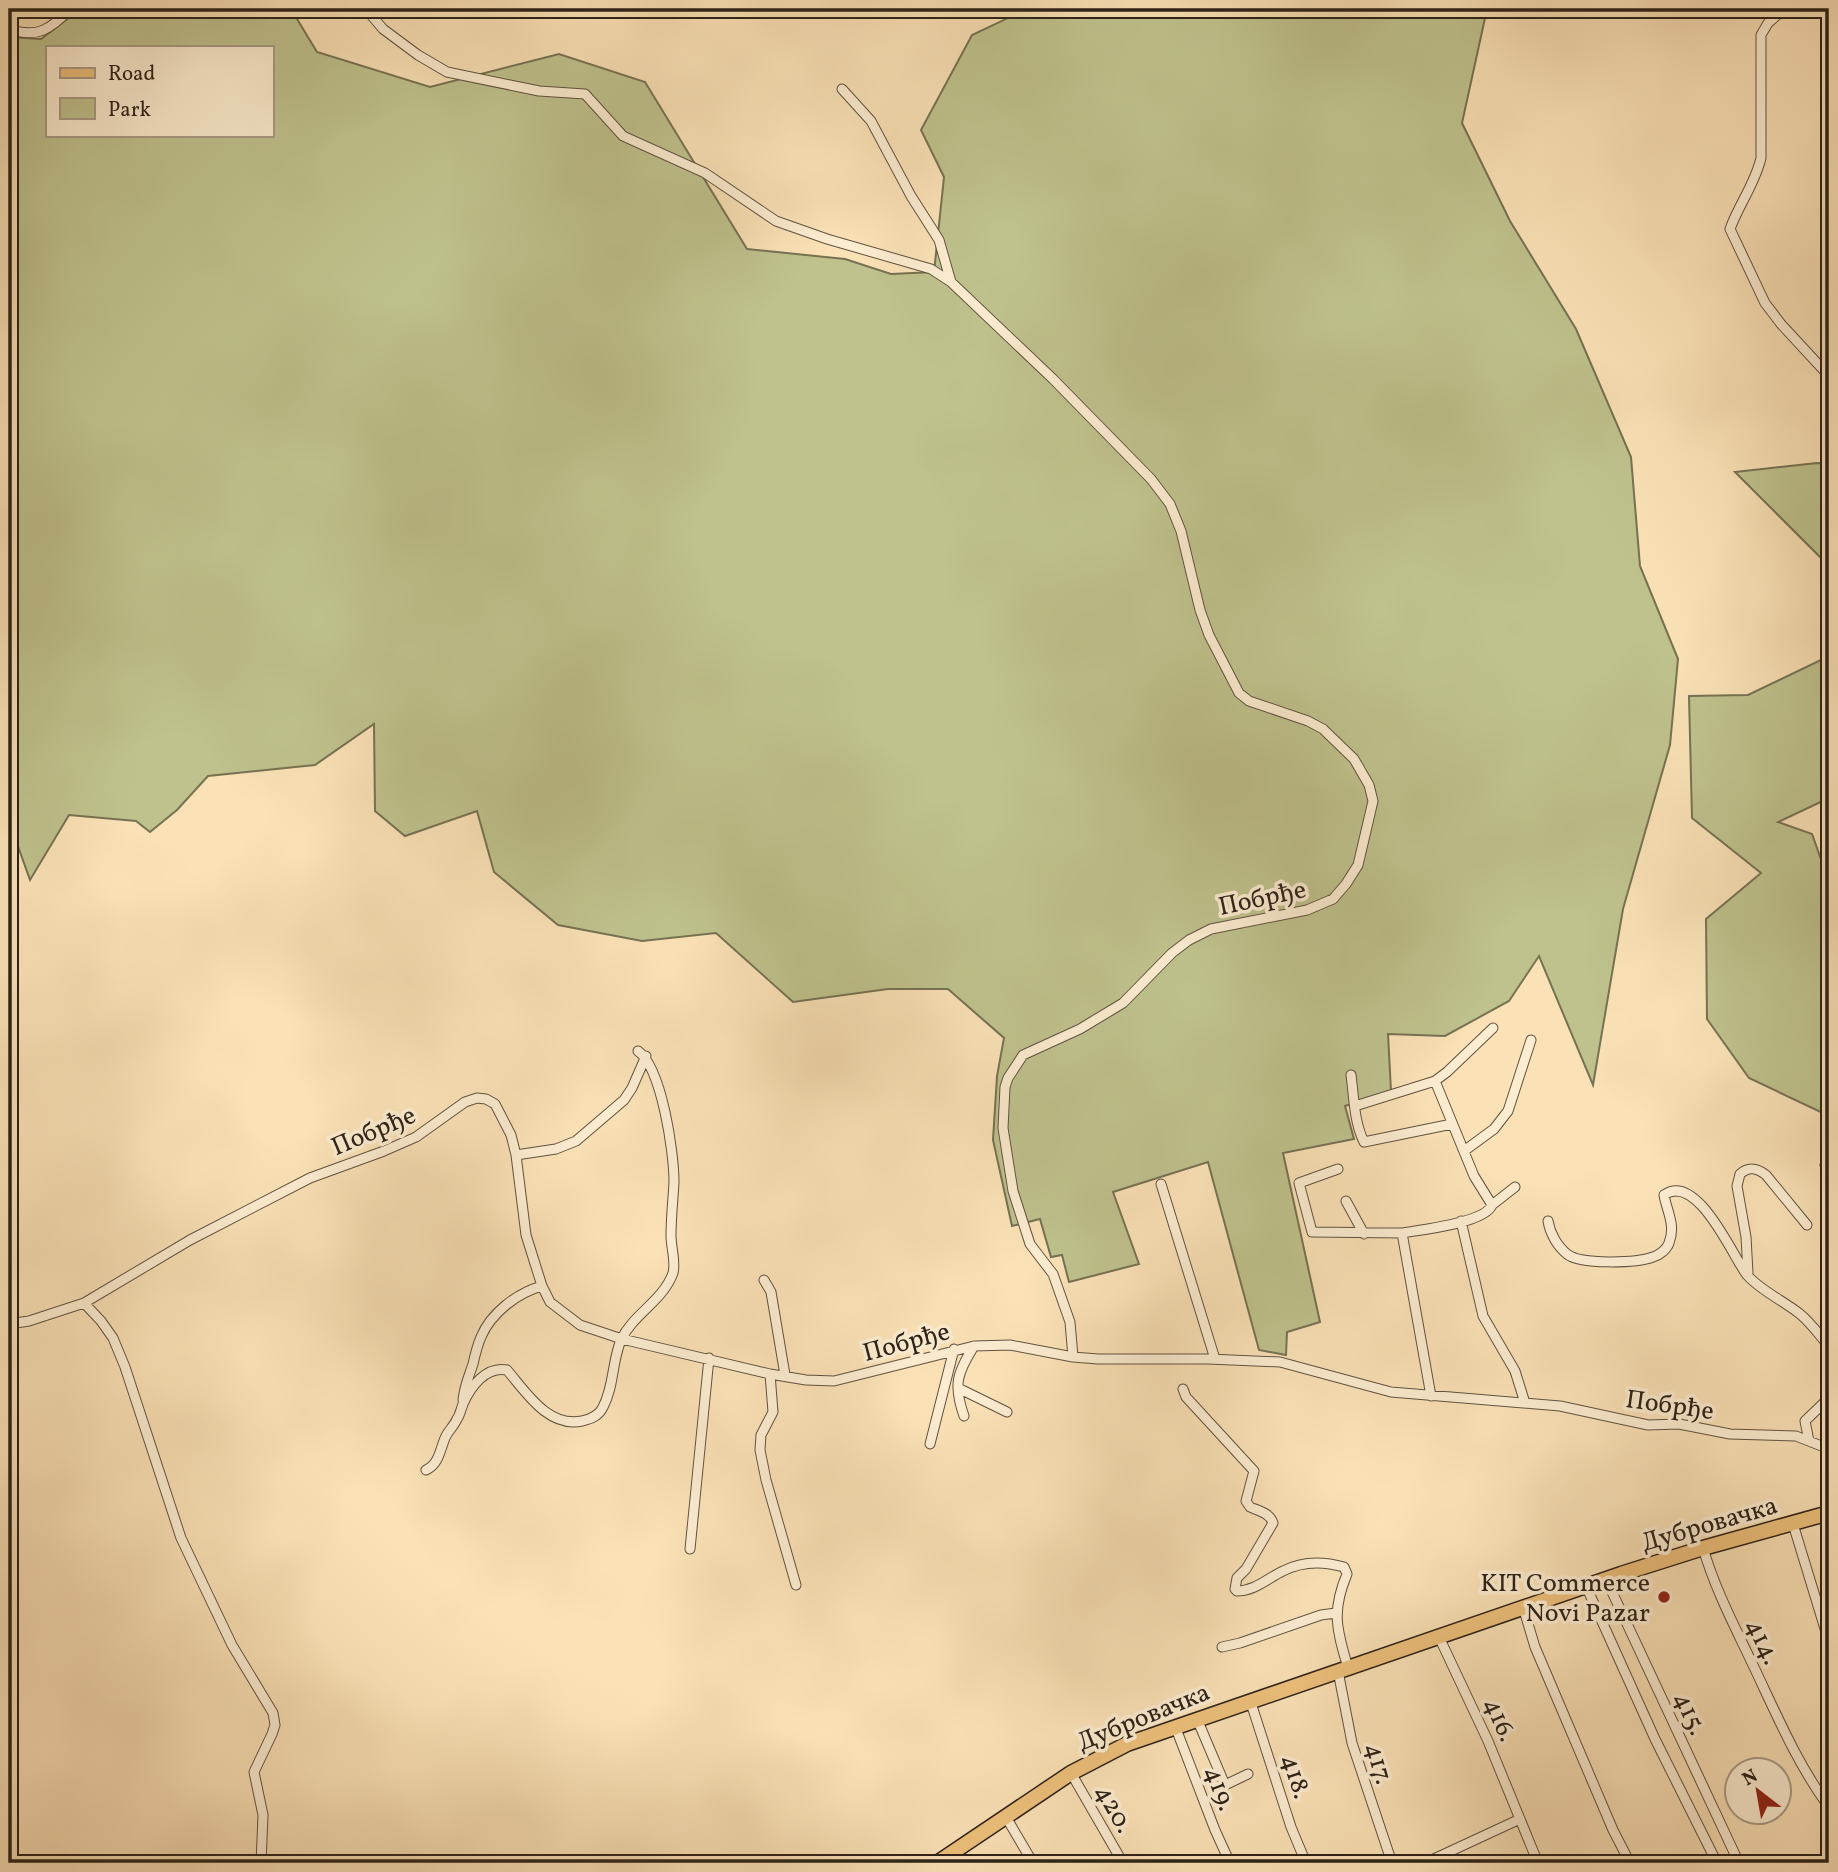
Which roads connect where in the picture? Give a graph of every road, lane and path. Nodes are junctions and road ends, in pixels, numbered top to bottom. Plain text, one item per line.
1 (70, 9) edge
2 (366, 9) edge
3 (1784, 9) edge
4 (9, 29) edge
5 (842, 89) dead end
6 (951, 282) junction
7 (1829, 376) edge
8 (1493, 1028) dead end
9 (1531, 1040) dead end
10 (1351, 1075) dead end
11 (1435, 1082) junction
12 (1354, 1106) junction
13 (1452, 1124) junction
14 (1464, 1151) junction
15 (516, 1155) junction
16 (1338, 1170) dead end
17 (1161, 1184) dead end
18 (1515, 1187) dead end
19 (1346, 1201) dead end
20 (1492, 1205) junction
21 (1548, 1221) dead end
22 (1461, 1222) junction
23 (1807, 1225) dead end
24 (1402, 1233) junction
25 (1364, 1234) junction
26 (1748, 1275) junction
27 (764, 1280) dead end
28 (541, 1286) junction
29 (85, 1303) junction
30 (9, 1324) edge
31 (622, 1339) junction
32 (974, 1346) junction
33 (1829, 1346) edge
34 (954, 1349) junction
35 (1073, 1357) junction
36 (709, 1358) junction
37 (1215, 1359) junction
38 (770, 1374) junction
39 (785, 1375) junction
40 (958, 1388) junction
41 (1183, 1389) dead end
42 (1431, 1396) junction
43 (1829, 1398) edge
44 (463, 1402) junction
45 (1525, 1403) junction
46 (1007, 1412) dead end
47 (964, 1416) dead end
48 (1809, 1441) junction
49 (930, 1444) dead end
50 (1829, 1449) edge
51 (426, 1470) dead end
52 (1829, 1513) edge
53 (1793, 1524) junction
54 (1703, 1548) junction
55 (690, 1549) dead end
56 (1606, 1579) junction
57 (796, 1585) dead end
58 (1586, 1586) junction
59 (1523, 1608) junction
60 (1336, 1613) junction
61 (1439, 1637) junction
62 (1829, 1642) edge
63 (1222, 1647) dead end
64 (1343, 1669) junction
65 (1250, 1700) junction
66 (1198, 1719) junction
67 (1175, 1727) junction
68 (1071, 1773) junction
69 (1248, 1774) dead end
70 (1829, 1807) edge
71 (1006, 1817) junction
72 (1520, 1819) junction
73 (261, 1863) edge
74 (938, 1863) edge
75 (1033, 1863) edge
76 (1123, 1863) edge
77 (1230, 1863) edge
78 (1307, 1863) edge
79 (1392, 1863) edge
80 (1425, 1863) edge
81 (1538, 1863) edge
82 (1630, 1863) edge
83 (1717, 1863) edge
84 (1739, 1863) edge

1 - 4 street
2 - 6 street
3 - 7 street
5 - 6 street
6 - 35 street, Побрђе
8 - 11 street
9 - 14 street
10 - 12 street
11 - 12 street
11 - 13 street
12 - 13 street
13 - 14 street
14 - 20 street
15 - 28 street, Побрђе
15 - 29 street, Побрђе
15 - 31 street
16 - 25 street
17 - 37 street
18 - 20 street
19 - 25 street
20 - 22 street
21 - 26 street
22 - 24 street
22 - 45 street
23 - 26 street
24 - 25 street
24 - 42 street
26 - 33 street
27 - 39 street
28 - 31 street, Побрђе
28 - 44 street
29 - 30 street, Побрђе
29 - 73 street
31 - 36 street, Побрђе
31 - 44 street
32 - 34 street, Побрђе
32 - 35 street, Побрђе
32 - 40 street
34 - 39 street, Побрђе
34 - 49 street
35 - 37 street, Побрђе
36 - 38 street, Побрђе
36 - 55 street
37 - 42 street, Побрђе
38 - 39 street, Побрђе
38 - 57 street
40 - 46 street
40 - 47 street
41 - 60 street
42 - 45 street, Побрђе
43 - 48 street
44 - 51 street
45 - 48 street, Побрђе
48 - 50 street, Побрђе
52 - 53 main road, Дубровачка
53 - 54 main road, Дубровачка
53 - 62 street
54 - 56 main road, Дубровачка
54 - 70 street, 414.
56 - 58 main road, Дубровачка
56 - 84 street, 415.
58 - 59 main road, Дубровачка
58 - 83 street, 415.
59 - 61 main road, Дубровачка
59 - 82 street
60 - 63 street, Дубровачка
60 - 64 street
61 - 64 main road, Дубровачка
61 - 72 street, 416.
64 - 65 main road, Дубровачка
64 - 79 street, 417.
65 - 66 main road, Дубровачка
65 - 78 street, 418.
66 - 67 main road, Дубровачка
66 - 69 street
67 - 68 main road, Дубровачка
67 - 77 street, 419.
68 - 71 main road, Дубровачка
68 - 76 street, 420.
71 - 74 main road, Дубровачка
71 - 75 street
72 - 80 street
72 - 81 street, 416.

